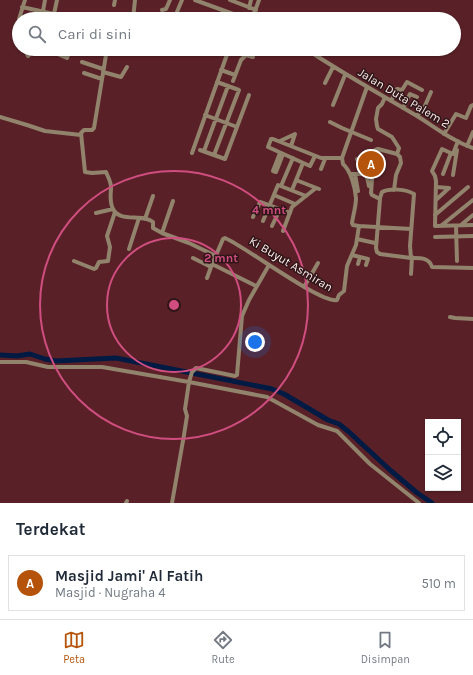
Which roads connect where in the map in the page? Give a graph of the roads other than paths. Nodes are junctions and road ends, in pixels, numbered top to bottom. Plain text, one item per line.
1 (24, 0) edge
2 (45, 0) edge
3 (57, 0) edge
4 (115, 0) edge
5 (135, 0) edge
6 (170, 0) edge
7 (182, 0) edge
8 (197, 0) edge
9 (230, 0) edge
10 (251, 0) edge
11 (259, 0) edge
12 (114, 5) dead end
13 (22, 7) junction
14 (248, 8) junction
15 (162, 10) dead end
16 (256, 10) joint
17 (43, 11) junction
18 (224, 11) edge
19 (21, 12) edge
20 (47, 12) edge
21 (54, 12) edge
22 (133, 12) edge
23 (177, 12) edge
24 (106, 56) edge
25 (226, 56) edge
26 (244, 56) edge
27 (250, 56) edge
28 (316, 56) edge
29 (253, 57) dead end
30 (82, 62) dead end
31 (127, 67) dead end
32 (333, 67) junction
33 (221, 70) junction
34 (103, 71) junction
35 (84, 73) dead end
36 (235, 75) junction
37 (345, 75) junction
38 (102, 79) junction
39 (233, 81) dead end
40 (217, 82) junction
41 (325, 83) dead end
42 (228, 86) junction
43 (367, 87) junction
44 (417, 87) junction
45 (422, 90) dead end
46 (430, 92) dead end
47 (413, 94) dead end
48 (249, 95) dead end
49 (417, 97) dead end
50 (385, 98) junction
51 (391, 101) junction
52 (333, 105) dead end
53 (473, 105) edge
54 (403, 108) junction
55 (205, 115) junction
56 (417, 116) junction
57 (0, 117) edge
58 (216, 119) junction
59 (330, 122) dead end
60 (226, 123) junction
61 (237, 127) junction
62 (352, 132) junction
63 (473, 132) edge
64 (444, 134) junction
65 (81, 136) junction
66 (371, 140) dead end
67 (280, 141) junction
68 (458, 141) junction
69 (291, 146) junction
70 (467, 146) junction
71 (473, 148) edge
72 (192, 153) dead end
73 (451, 153) junction
74 (397, 154) junction
75 (214, 156) junction
76 (315, 156) junction
77 (293, 158) junction
78 (342, 158) junction
79 (325, 159) junction
80 (357, 160) dead end
81 (373, 162) junction
82 (303, 163) junction
83 (322, 170) dead end
84 (366, 173) junction
85 (444, 173) dead end
86 (353, 174) junction
87 (372, 174) junction
88 (453, 175) dead end
89 (296, 180) junction
90 (281, 186) junction
91 (436, 187) junction
92 (468, 187) dead end
93 (292, 190) junction
94 (370, 190) junction
95 (394, 190) junction
96 (358, 191) dead end
97 (274, 195) junction
98 (153, 196) dead end
99 (306, 196) junction
100 (380, 198) junction
101 (436, 199) junction
102 (473, 200) edge
103 (173, 201) dead end
104 (295, 204) junction
105 (269, 206) junction
106 (280, 209) junction
107 (114, 211) junction
108 (96, 213) dead end
109 (290, 213) junction
110 (435, 215) junction
111 (473, 215) edge
112 (253, 217) dead end
113 (139, 218) junction
114 (146, 219) junction
115 (263, 221) dead end
116 (473, 225) edge
117 (272, 226) dead end
118 (359, 226) junction
119 (442, 226) junction
120 (458, 226) junction
121 (378, 228) junction
122 (411, 229) junction
123 (283, 231) dead end
124 (162, 233) junction
125 (456, 236) junction
126 (473, 236) edge
127 (435, 237) dead end
128 (357, 239) junction
129 (376, 243) junction
130 (129, 249) dead end
131 (352, 255) junction
132 (216, 256) junction
133 (360, 257) junction
134 (193, 258) dead end
135 (411, 258) junction
136 (74, 261) dead end
137 (457, 262) dead end
138 (318, 263) dead end
139 (358, 264) dead end
140 (212, 265) junction
141 (269, 265) junction
142 (366, 265) dead end
143 (473, 268) edge
144 (411, 274) dead end
145 (207, 278) dead end
146 (256, 286) junction
147 (304, 287) junction
148 (450, 317) dead end
149 (473, 319) edge
150 (0, 362) edge
151 (189, 380) junction
152 (172, 503) edge
153 (419, 503) edge

1 - 13 street
2 - 17 street
3 - 21 street
4 - 12 street
5 - 22 street
6 - 15 street
7 - 23 street
8 - 18 street
9 - 14 street
10 - 14 street
11 - 16 street
13 - 17 street
13 - 19 street
14 - 16 street
17 - 20 street
24 - 34 street
25 - 33 street
26 - 36 street
27 - 29 street
28 - 32 street, Jalan Duta Palem 2
30 - 34 street
31 - 34 street
32 - 37 street, Jalan Duta Palem 2
32 - 41 street
33 - 36 street
33 - 40 street
34 - 38 street
35 - 38 street
36 - 39 street
37 - 43 street, Jalan Duta Palem 2
37 - 52 street
38 - 65 street
40 - 42 street
40 - 55 street
42 - 58 street
42 - 60 street
43 - 50 street, Jalan Duta Palem 2
43 - 62 street
44 - 45 street
44 - 47 street
44 - 51 street
46 - 56 street
48 - 61 street
49 - 54 street
50 - 51 street, Jalan Duta Palem 2
50 - 74 street
51 - 54 street, Jalan Duta Palem 2
53 - 64 street
54 - 56 street, Jalan Duta Palem 2
55 - 58 street
55 - 72 street
56 - 64 street, Jalan Duta Palem 2
57 - 65 street
58 - 60 street
58 - 75 street
59 - 62 street
60 - 61 street
60 - 75 street
61 - 75 street
62 - 66 street
62 - 78 street
63 - 70 street
64 - 68 street, Jalan Duta Palem 2
65 - 107 street
67 - 69 street
67 - 69 street
67 - 77 street
68 - 70 street, Jalan Duta Palem 2
68 - 73 street
68 - 88 street
69 - 76 street
70 - 71 street, Jalan Duta Palem 2
73 - 85 street
73 - 91 street
74 - 81 street
74 - 95 street
76 - 79 street
76 - 82 street
77 - 82 street
77 - 90 street
78 - 79 street
78 - 86 street, Ki Buyut Asmiran
79 - 83 street
80 - 81 street
81 - 87 street
82 - 89 street
84 - 86 street
84 - 87 street
84 - 94 street
86 - 96 street
86 - 118 street, Ki Buyut Asmiran
87 - 94 street
89 - 93 street
89 - 99 street
90 - 93 street
90 - 97 street
91 - 101 street
91 - 101 street
92 - 110 street
93 - 99 street
94 - 100 street
95 - 100 street
95 - 122 street
97 - 104 street
97 - 105 street
98 - 114 street
99 - 104 street
100 - 121 street
101 - 110 street
102 - 119 street
103 - 124 street
104 - 109 street
105 - 106 street
105 - 112 street
105 - 115 street
106 - 109 street
106 - 117 street
107 - 108 street
107 - 113 street
107 - 136 street
109 - 123 street
110 - 119 street
111 - 120 street
113 - 114 street
113 - 130 street
114 - 124 street
116 - 120 street
118 - 121 street
118 - 128 street, Ki Buyut Asmiran
119 - 120 street
120 - 125 street
121 - 122 street
121 - 129 street
122 - 135 street
124 - 132 street
125 - 126 street
125 - 127 street
125 - 137 street
128 - 129 street
128 - 131 street, Ki Buyut Asmiran
129 - 135 street
131 - 133 street
131 - 147 street, Ki Buyut Asmiran
132 - 140 street, Ki Buyut Asmiran
132 - 141 street, Ki Buyut Asmiran
133 - 139 street
133 - 142 street
134 - 140 street
135 - 143 street
135 - 144 street
138 - 147 street
140 - 145 street, Ki Buyut Asmiran
140 - 146 street
141 - 146 street
141 - 147 street, Ki Buyut Asmiran
146 - 151 street
148 - 149 street
150 - 151 street
151 - 152 street
151 - 153 street

